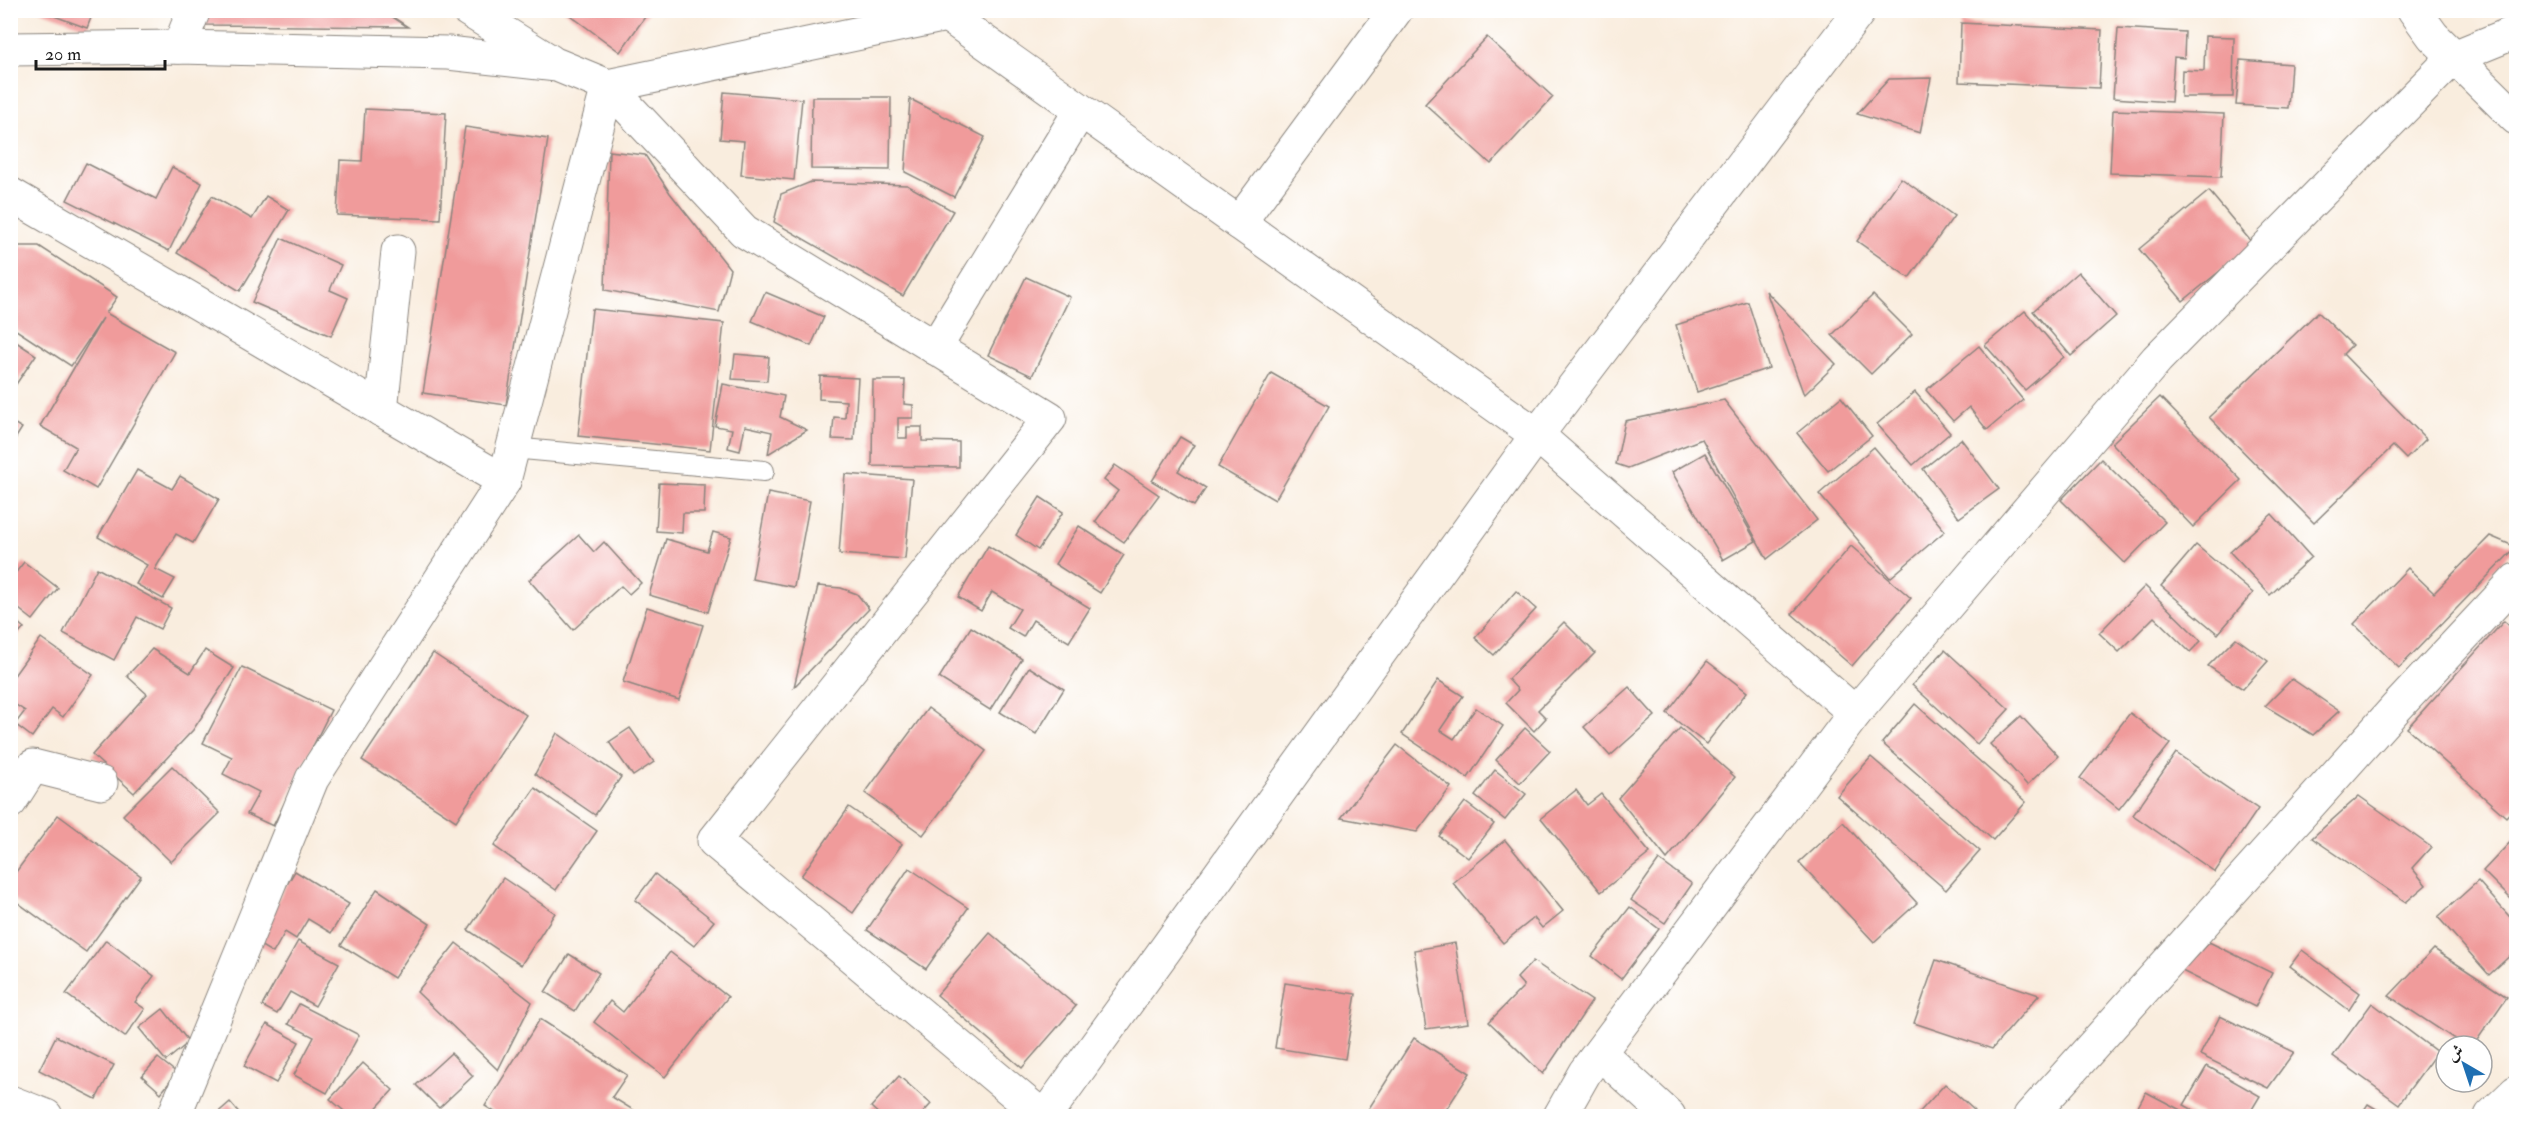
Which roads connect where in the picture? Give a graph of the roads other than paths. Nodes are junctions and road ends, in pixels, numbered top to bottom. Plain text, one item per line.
1 (194, 10) edge
2 (468, 10) edge
3 (1396, 10) edge
4 (1860, 10) edge
5 (2414, 10) edge
6 (943, 13) edge
7 (2517, 34) edge
8 (179, 47) junction
9 (10, 49) edge
10 (2454, 57) junction
11 (557, 65) junction
12 (608, 86) junction
13 (1080, 111) junction
14 (2517, 118) edge
15 (10, 194) edge
16 (1239, 223) junction
17 (398, 251) dead end
18 (935, 348) junction
19 (381, 410) junction
20 (1537, 435) junction
21 (512, 448) junction
22 (764, 471) dead end
23 (504, 481) junction
24 (2517, 580) edge
25 (1855, 713) junction
26 (101, 783) dead end
27 (10, 802) edge
28 (1600, 1053) junction
29 (2517, 1092) edge
30 (10, 1102) edge
31 (46, 1116) edge
32 (174, 1116) edge
33 (1044, 1116) edge
34 (1560, 1116) edge
35 (1669, 1116) edge
36 (2030, 1116) edge
37 (2492, 1116) edge

1 - 8 street
2 - 11 street
3 - 16 street
4 - 20 street
5 - 10 street
6 - 12 street
6 - 13 street
7 - 10 street
8 - 9 street
8 - 11 street
10 - 14 street
10 - 25 street
11 - 12 street
12 - 18 street
12 - 21 street
13 - 16 street
13 - 18 street
15 - 19 street
16 - 20 street
17 - 19 street
18 - 33 street
19 - 23 street
20 - 25 street
20 - 33 street
21 - 22 lane
21 - 23 street
23 - 32 street
24 - 36 street
25 - 28 street
26 - 27 street
28 - 34 street
28 - 35 street
29 - 37 street
30 - 31 street

